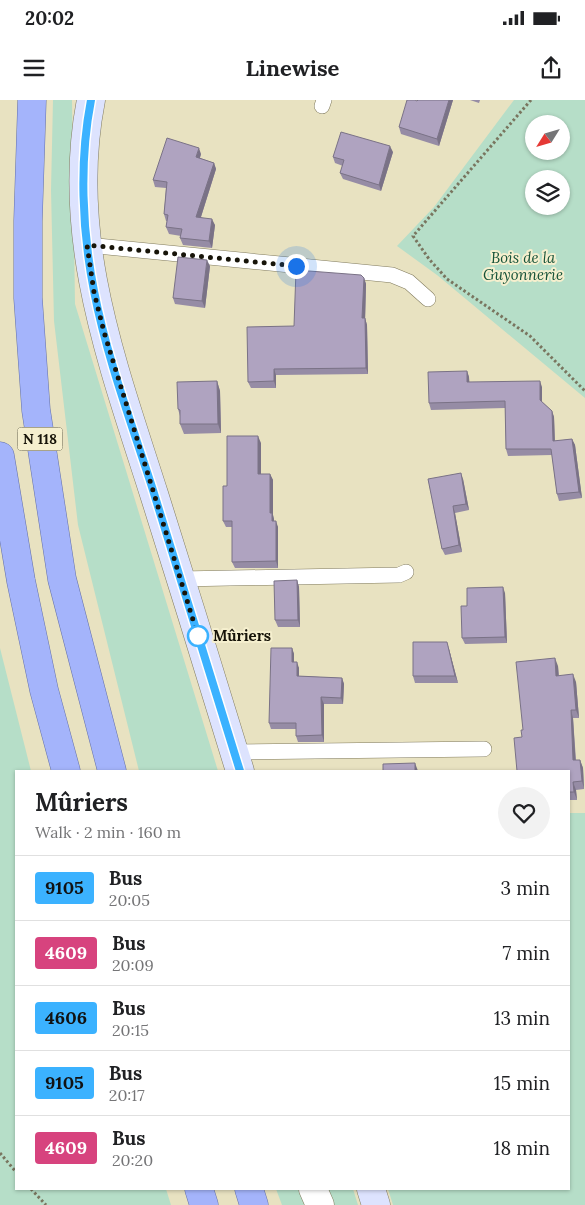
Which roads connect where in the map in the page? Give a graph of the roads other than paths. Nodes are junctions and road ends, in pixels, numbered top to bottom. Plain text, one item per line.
1 (32, 100) edge
2 (91, 100) edge
3 (87, 245) junction
4 (428, 299) dead end
5 (0, 456) edge
6 (406, 572) dead end
7 (180, 579) junction
8 (484, 749) dead end
9 (237, 762) edge
10 (66, 770) edge
11 (112, 770) edge
12 (199, 1190) edge
13 (249, 1190) edge
14 (312, 1190) edge
15 (371, 1190) edge
16 (204, 1205) edge
17 (254, 1205) edge
18 (320, 1205) edge
19 (376, 1205) edge

1 - 11 highway, N 118
2 - 3 main road
3 - 4 lane
3 - 7 main road
5 - 10 highway, N 118
6 - 7 lane
7 - 9 main road
8 - 9 lane
12 - 16 highway
13 - 17 highway
14 - 18 street
15 - 19 main road

